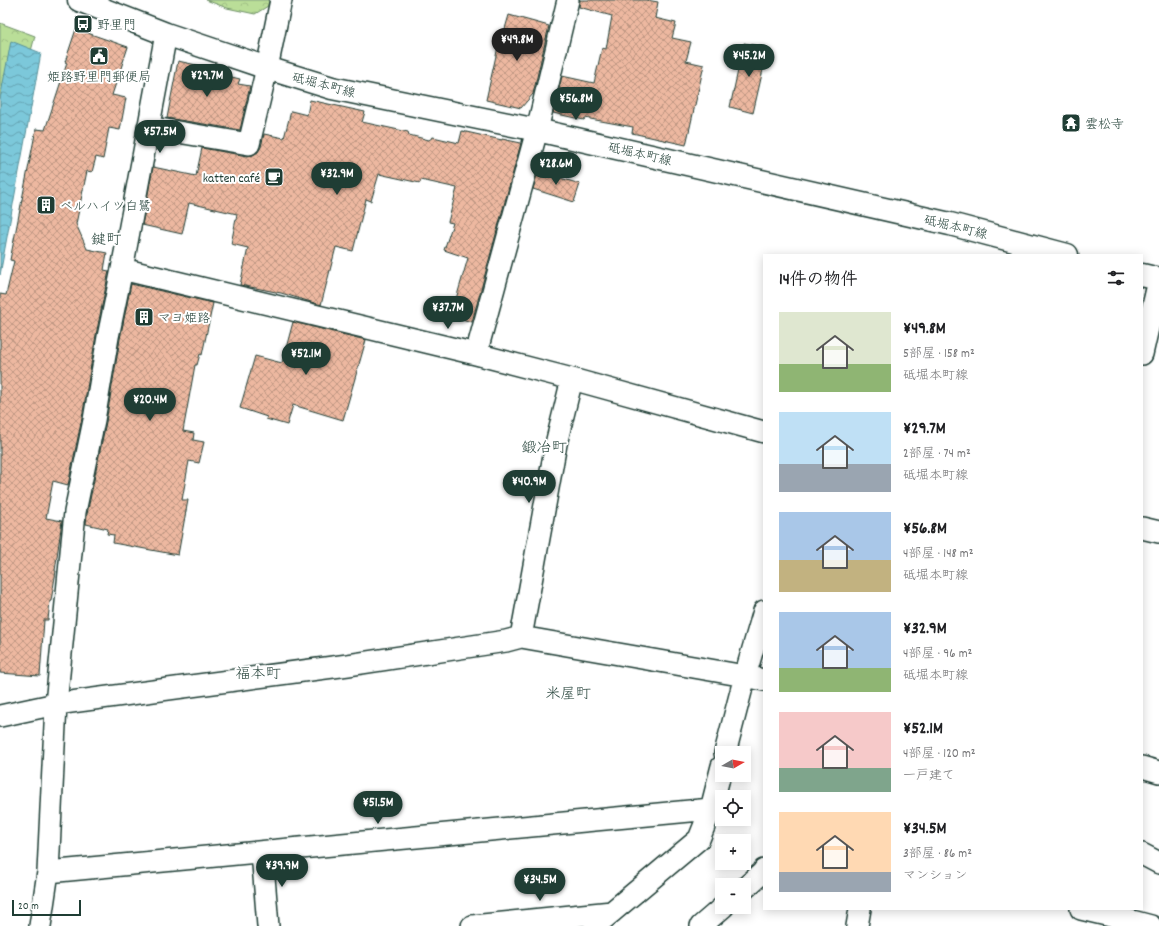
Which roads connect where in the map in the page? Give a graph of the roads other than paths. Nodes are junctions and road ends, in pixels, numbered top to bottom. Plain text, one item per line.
1 (80, 0) edge
2 (281, 0) edge
3 (568, 0) edge
4 (166, 34) junction
5 (268, 68) junction
6 (148, 127) junction
7 (537, 130) junction
8 (1063, 254) edge
9 (122, 269) junction
10 (1143, 275) edge
11 (1159, 280) edge
12 (1143, 350) edge
13 (476, 354) junction
14 (572, 379) junction
15 (763, 432) edge
16 (1143, 528) edge
17 (1159, 532) edge
18 (763, 618) edge
19 (521, 637) junction
20 (755, 678) edge
21 (56, 704) junction
22 (0, 716) edge
23 (728, 746) edge
24 (1143, 767) edge
25 (1159, 772) edge
26 (718, 782) edge
27 (711, 809) junction
28 (262, 852) junction
29 (1143, 855) edge
30 (1159, 863) edge
31 (48, 872) junction
32 (763, 873) edge
33 (751, 883) edge
34 (860, 910) edge
35 (1084, 910) edge
36 (612, 912) junction
37 (715, 914) edge
38 (40, 926) edge
39 (268, 926) edge
40 (472, 926) edge
41 (595, 926) edge
42 (701, 926) edge
43 (858, 926) edge
44 (1151, 926) edge

1 - 4 main road, 砥堀本町線
2 - 5 street
3 - 7 street
4 - 5 main road, 砥堀本町線
4 - 6 street
5 - 6 street
5 - 7 main road, 砥堀本町線
6 - 9 street
7 - 8 main road, 砥堀本町線
7 - 13 street
9 - 13 street
9 - 21 street
10 - 11 main road
11 - 12 street
13 - 14 street
14 - 15 street
14 - 19 street
16 - 17 street
18 - 20 street
19 - 20 street
19 - 21 street
20 - 23 street
21 - 22 street
21 - 31 street
24 - 25 street
26 - 27 street
27 - 28 street
27 - 36 street
28 - 31 street
28 - 39 street
29 - 30 street
31 - 38 street
32 - 33 street
34 - 43 street
35 - 44 street
36 - 40 street
36 - 41 street
37 - 42 street

